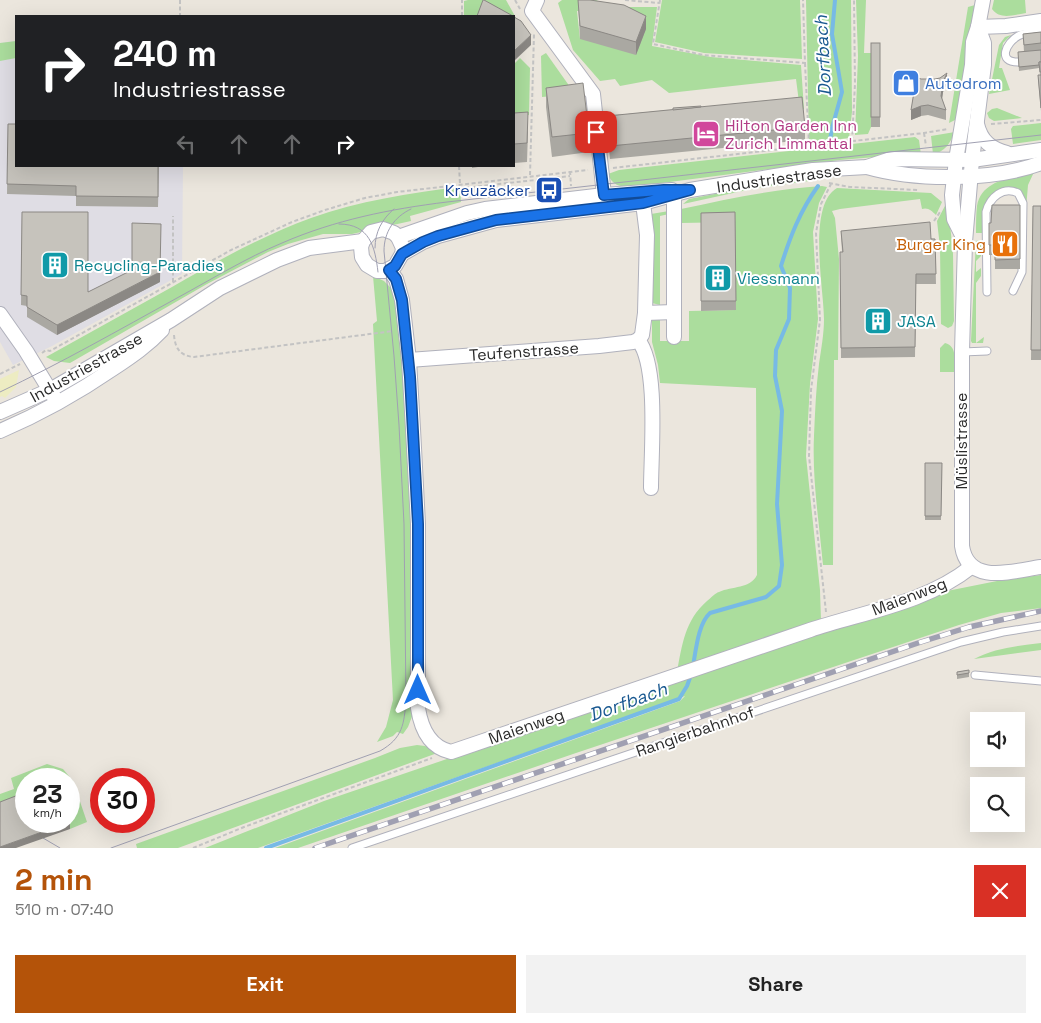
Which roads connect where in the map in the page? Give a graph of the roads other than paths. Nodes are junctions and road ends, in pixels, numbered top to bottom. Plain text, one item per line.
1 (537, 0) edge
2 (983, 0) edge
3 (1041, 21) edge
4 (978, 27) junction
5 (1041, 31) edge
6 (1018, 62) edge
7 (981, 122) junction
8 (1041, 150) edge
9 (1011, 154) junction
10 (956, 160) junction
11 (972, 160) junction
12 (1041, 163) edge
13 (868, 167) junction
14 (954, 176) junction
15 (971, 176) junction
16 (690, 190) junction
17 (604, 195) junction
18 (674, 195) junction
19 (643, 203) junction
20 (398, 237) junction
21 (363, 241) junction
22 (965, 242) junction
23 (328, 245) junction
24 (402, 254) junction
25 (362, 258) junction
26 (389, 270) junction
27 (1013, 291) dead end
28 (988, 292) dead end
29 (674, 312) junction
30 (645, 313) junction
31 (0, 314) edge
32 (171, 320) junction
33 (674, 337) dead end
34 (639, 339) junction
35 (987, 351) dead end
36 (962, 352) junction
37 (409, 360) junction
38 (50, 390) junction
39 (57, 403) junction
40 (0, 412) edge
41 (0, 431) edge
42 (651, 488) dead end
43 (971, 567) junction
44 (1041, 568) edge
45 (1041, 626) edge
46 (975, 675) dead end
47 (1041, 681) edge
48 (352, 848) edge

1 - 17 street
2 - 4 street, Müslistrasse
3 - 4 street
4 - 7 street, Müslistrasse
4 - 10 street, Müslistrasse
5 - 6 lane
7 - 9 street
7 - 11 street, Müslistrasse
8 - 9 street, Industriestrasse
9 - 11 street, Industriestrasse
10 - 11 street, Industriestrasse
10 - 13 street, Industriestrasse
10 - 14 street, Müslistrasse
11 - 15 street, Müslistrasse
12 - 15 street, Industriestrasse
13 - 14 street, Industriestrasse
13 - 16 street, Industriestrasse
14 - 15 street, Industriestrasse
14 - 22 street, Müslistrasse
15 - 22 street, Müslistrasse
16 - 17 street, Industriestrasse
16 - 18 street, Industriestrasse
17 - 20 street, Industriestrasse
18 - 19 street, Industriestrasse
18 - 29 street
19 - 24 street, Industriestrasse
19 - 30 street
20 - 21 street, Industriestrasse
20 - 24 street
21 - 23 street, Industriestrasse
21 - 25 street
22 - 36 street, Müslistrasse
23 - 25 street
23 - 32 street, Industriestrasse
24 - 26 street, Industriestrasse
25 - 26 street
26 - 37 street
27 - 28 lane
29 - 30 street
29 - 33 street
30 - 34 street
31 - 38 street
32 - 38 street, Industriestrasse
32 - 39 street, Industriestrasse
34 - 37 street, Teufenstrasse
34 - 42 street
35 - 36 lane
36 - 43 street, Müslistrasse
37 - 43 street, Maienweg
38 - 39 street
38 - 40 street, Industriestrasse
39 - 41 street, Industriestrasse
43 - 44 street
45 - 48 lane, Rangierbahnhof
46 - 47 lane

